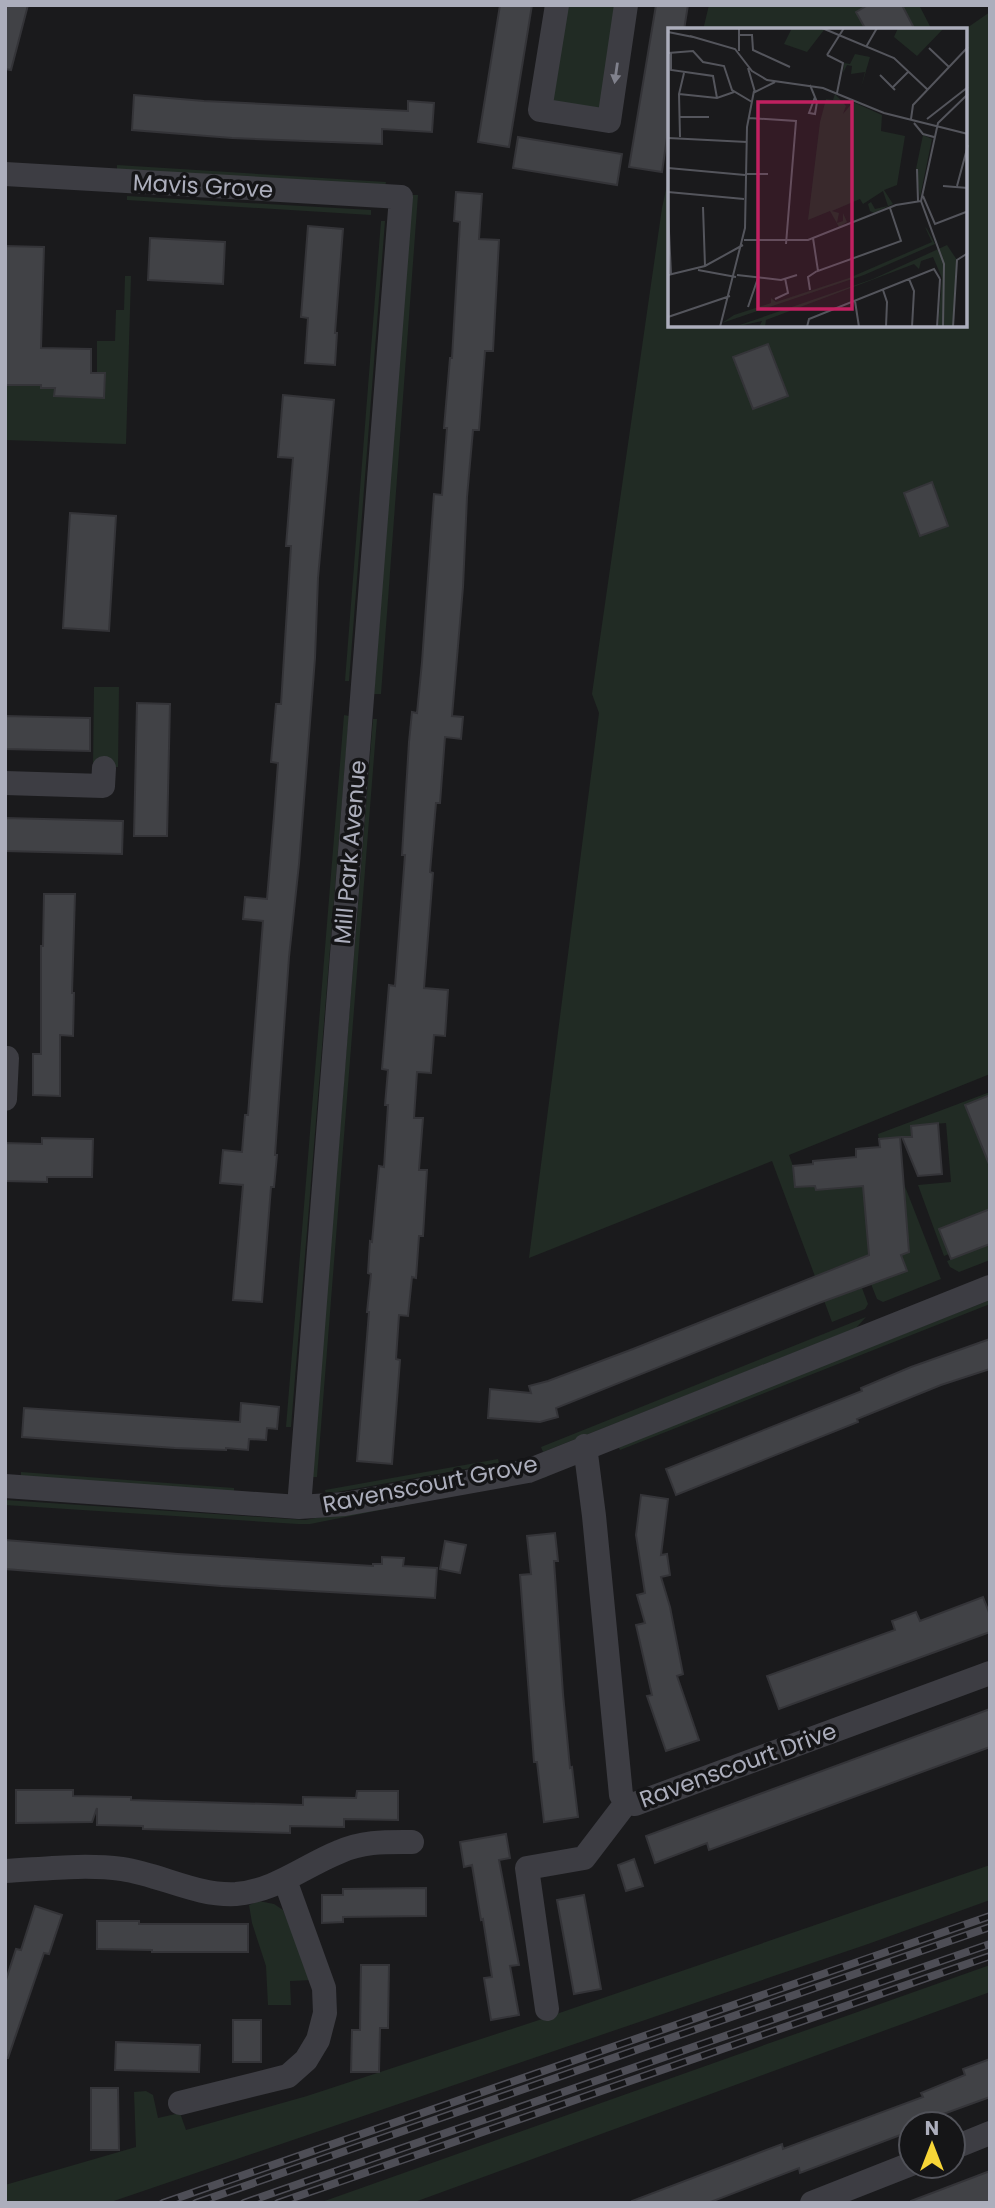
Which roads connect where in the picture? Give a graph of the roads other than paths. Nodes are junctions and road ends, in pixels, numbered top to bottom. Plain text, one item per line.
1 (557, 5) edge
2 (626, 5) edge
3 (5, 174) edge
4 (401, 197) joint
5 (104, 768) dead end
6 (5, 783) edge
7 (7, 1058) edge
8 (5, 1099) edge
9 (990, 1287) edge
10 (585, 1446) junction
11 (5, 1486) edge
12 (299, 1507) junction
13 (990, 1673) edge
14 (626, 1802) junction
15 (412, 1842) dead end
16 (5, 1871) edge
17 (285, 1880) junction
18 (547, 2009) dead end
19 (180, 2103) dead end
20 (990, 2133) edge
21 (967, 2142) edge
22 (897, 2170) edge
23 (812, 2203) edge

2 -> 1 street
3 - 4 street, Mavis Grove
4 - 12 street, Mill Park Avenue
5 - 6 street
7 - 8 street
9 - 10 street, Ravenscourt Grove
10 - 12 street, Ravenscourt Grove
10 - 14 street, Ravenscourt Drive
11 - 12 street, Ravenscourt Grove
13 - 14 street, Ravenscourt Drive
14 - 18 street
15 - 17 street
16 - 17 street
17 - 19 street
20 - 21 street
22 - 23 street

